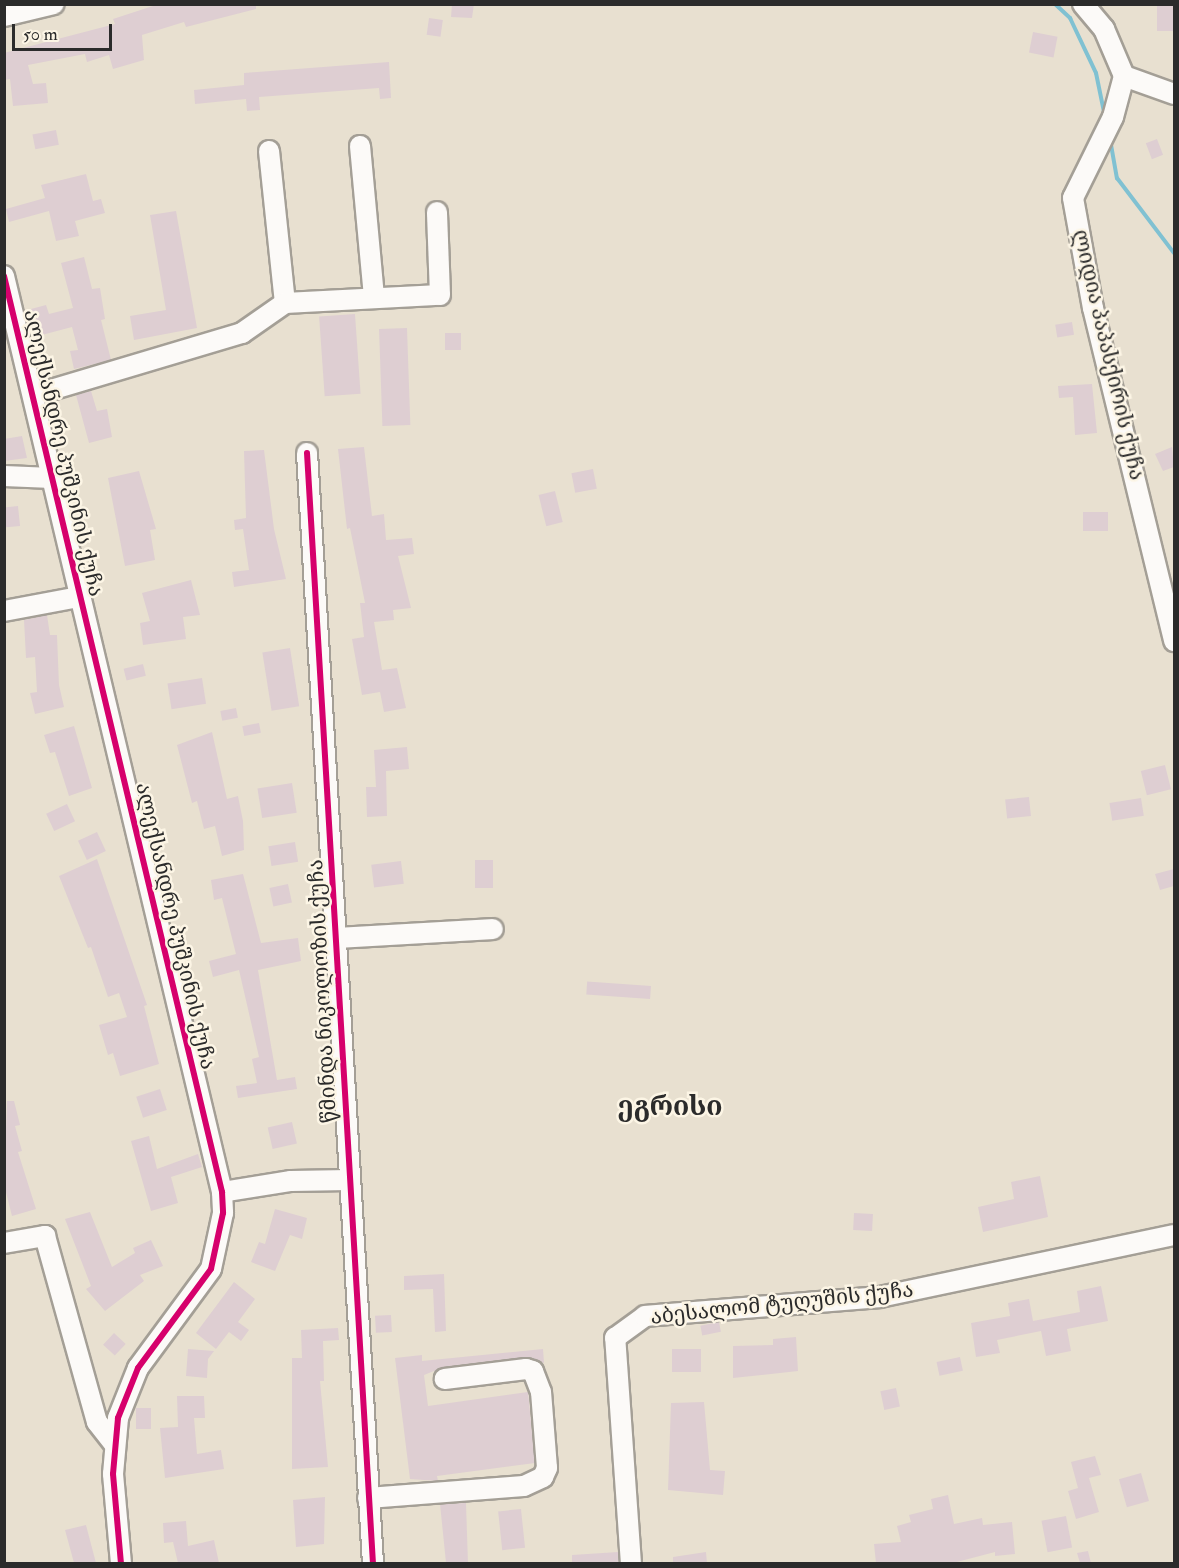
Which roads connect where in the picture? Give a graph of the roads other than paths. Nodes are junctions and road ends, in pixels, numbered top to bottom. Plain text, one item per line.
1 (54, 4) edge
2 (1083, 4) edge
3 (4, 16) edge
4 (1124, 76) junction
5 (1174, 94) edge
6 (360, 146) dead end
7 (269, 151) dead end
8 (437, 212) dead end
9 (4, 276) edge
10 (374, 297) junction
11 (285, 303) junction
12 (34, 395) junction
13 (307, 453) dead end
14 (4, 477) edge
15 (52, 478) junction
16 (80, 597) junction
17 (4, 611) edge
18 (1174, 641) edge
19 (492, 929) dead end
20 (338, 938) junction
21 (349, 1180) junction
22 (222, 1192) junction
23 (1174, 1234) edge
24 (4, 1243) edge
25 (446, 1379) dead end
26 (114, 1443) junction
27 (368, 1498) junction
28 (121, 1563) edge
29 (372, 1563) edge
30 (631, 1563) edge

1 - 3 street
2 - 4 street
4 - 5 street
4 - 18 street, ლიდია პაპასქირის ქუჩა
6 - 10 street
7 - 11 street
8 - 10 street
9 - 12 street, ალექსანდრე პუშკინის ქუჩა
10 - 11 street
11 - 12 street
12 - 15 street, ალექსანდრე პუშკინის ქუჩა
13 - 20 street, წმინდა ნიკოლოზის ქუჩა
14 - 15 street
15 - 16 street, ალექსანდრე პუშკინის ქუჩა
16 - 17 street
16 - 22 street, ალექსანდრე პუშკინის ქუჩა
19 - 20 street
20 - 21 street, წმინდა ნიკოლოზის ქუჩა
21 - 22 street
21 - 27 street, წმინდა ნიკოლოზის ქუჩა
22 - 26 street, ალექსანდრე პუშკინის ქუჩა
23 - 30 street, აბესალომ ტუღუშის ქუჩა
24 - 26 street
25 - 27 street
26 - 28 street, ალექსანდრე პუშკინის ქუჩა
27 - 29 street, წმინდა ნიკოლოზის ქუჩა

